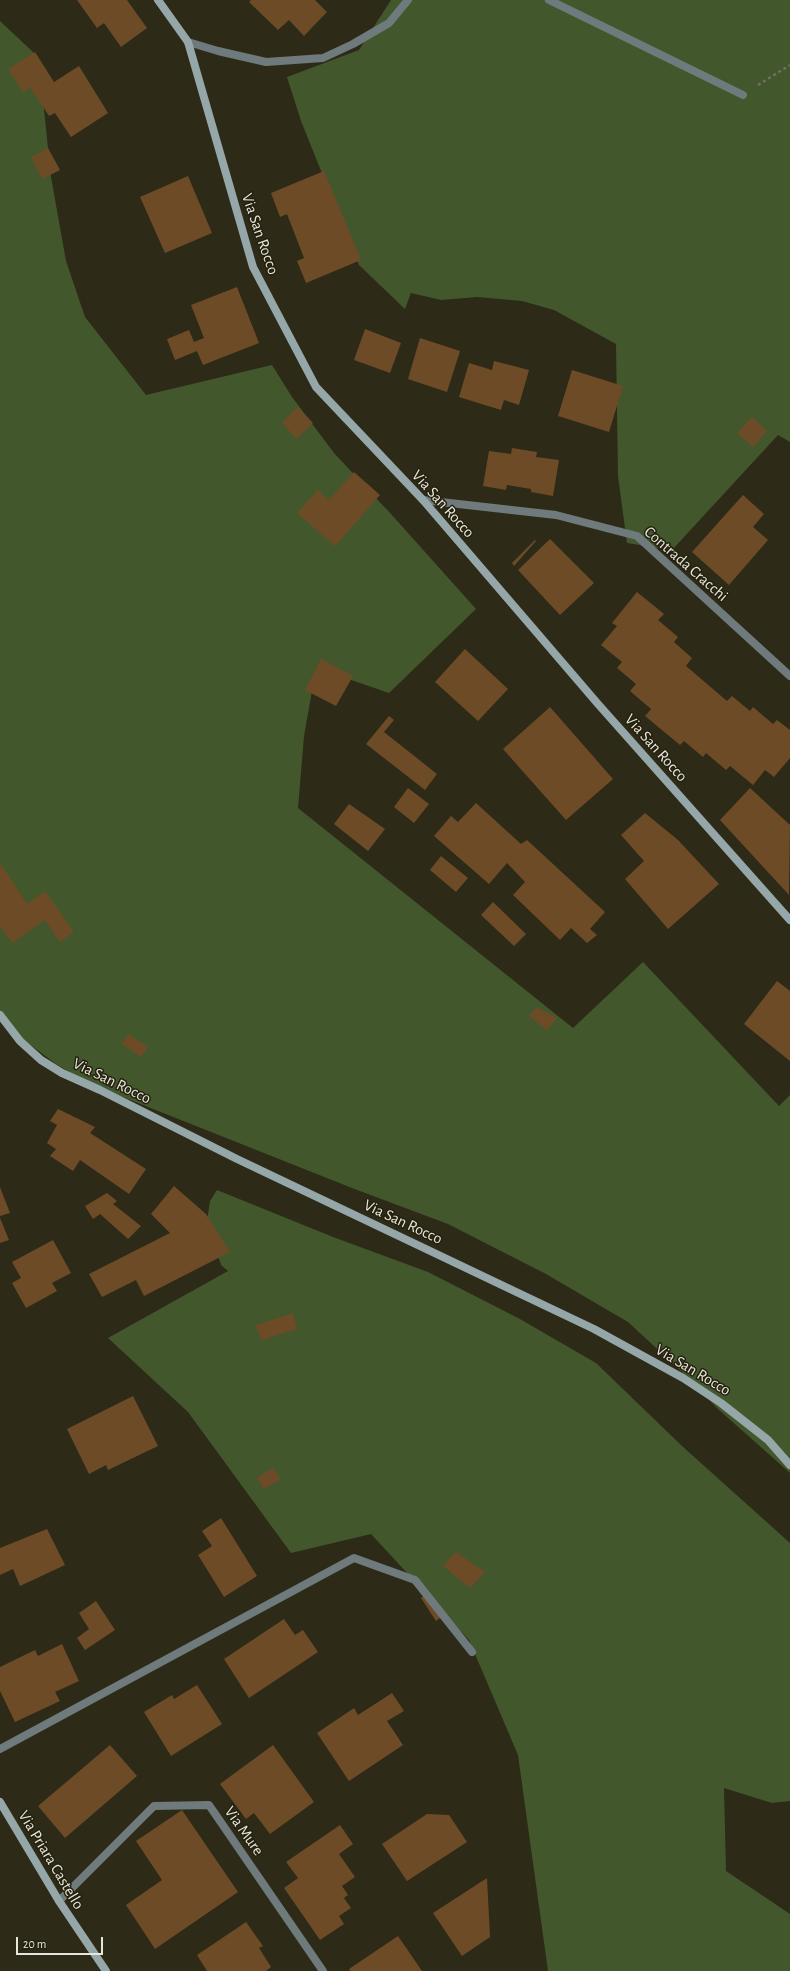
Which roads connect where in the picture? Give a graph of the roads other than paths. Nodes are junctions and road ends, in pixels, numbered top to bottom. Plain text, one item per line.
1 (158, 0) edge
2 (408, 0) edge
3 (549, 0) edge
4 (188, 42) junction
5 (742, 95) road end
6 (422, 500) junction
7 (790, 676) edge
8 (790, 920) edge
9 (0, 1015) edge
10 (790, 1465) edge
11 (472, 1652) dead end
12 (0, 1749) edge
13 (0, 1802) edge
14 (59, 1901) junction
15 (106, 1971) edge
16 (323, 1971) edge

1 - 4 street, Via San Rocco
2 - 4 street
3 - 5 street
4 - 6 street, Via San Rocco
6 - 7 street, Contrada Cracchi
6 - 8 street, Via San Rocco
9 - 10 street, Via San Rocco
11 - 12 street
13 - 14 street, Via Priara Castello
14 - 15 street, Via Priara Castello
14 - 16 street, Via Mure

